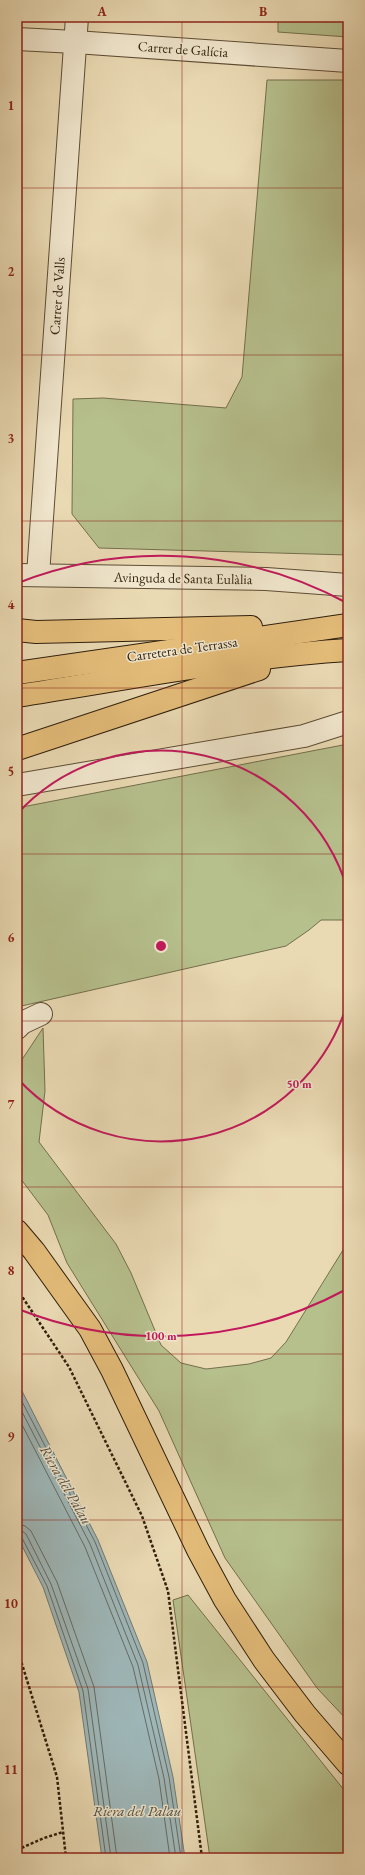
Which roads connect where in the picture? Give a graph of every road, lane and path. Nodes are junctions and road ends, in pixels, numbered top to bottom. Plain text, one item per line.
1 (77, 17) edge
2 (17, 39) edge
3 (75, 42) junction
4 (348, 61) edge
5 (17, 575) edge
6 (38, 575) junction
7 (348, 585) edge
8 (348, 625) edge
9 (17, 630) edge
10 (348, 650) edge
11 (312, 652) junction
12 (17, 673) edge
13 (17, 696) edge
14 (348, 722) edge
15 (17, 749) edge
16 (17, 785) edge
17 (41, 1014) dead end
18 (17, 1028) edge
19 (17, 1231) edge
20 (17, 1289) edge
21 (17, 1648) edge
22 (348, 1764) edge
23 (63, 1832) junction
24 (17, 1850) edge
25 (66, 1858) edge
26 (202, 1858) edge

1 - 3 street, Carrer de Valls
2 - 3 street, Carrer de Galícia
3 - 4 street, Carrer de Galícia
3 - 6 street, Carrer de Valls
5 - 6 street, Avinguda de Santa Eulàlia
6 - 7 street, Avinguda de Santa Eulàlia
8 - 9 main road
8 - 12 main road, Carretera de Terrassa
10 - 11 main road, Carretera de Terrassa
11 - 13 main road, Carretera de Terrassa
11 - 15 main road
14 - 16 street
17 - 18 street
19 - 22 main road
20 - 26 path
21 - 23 path
23 - 24 path
23 - 25 path

